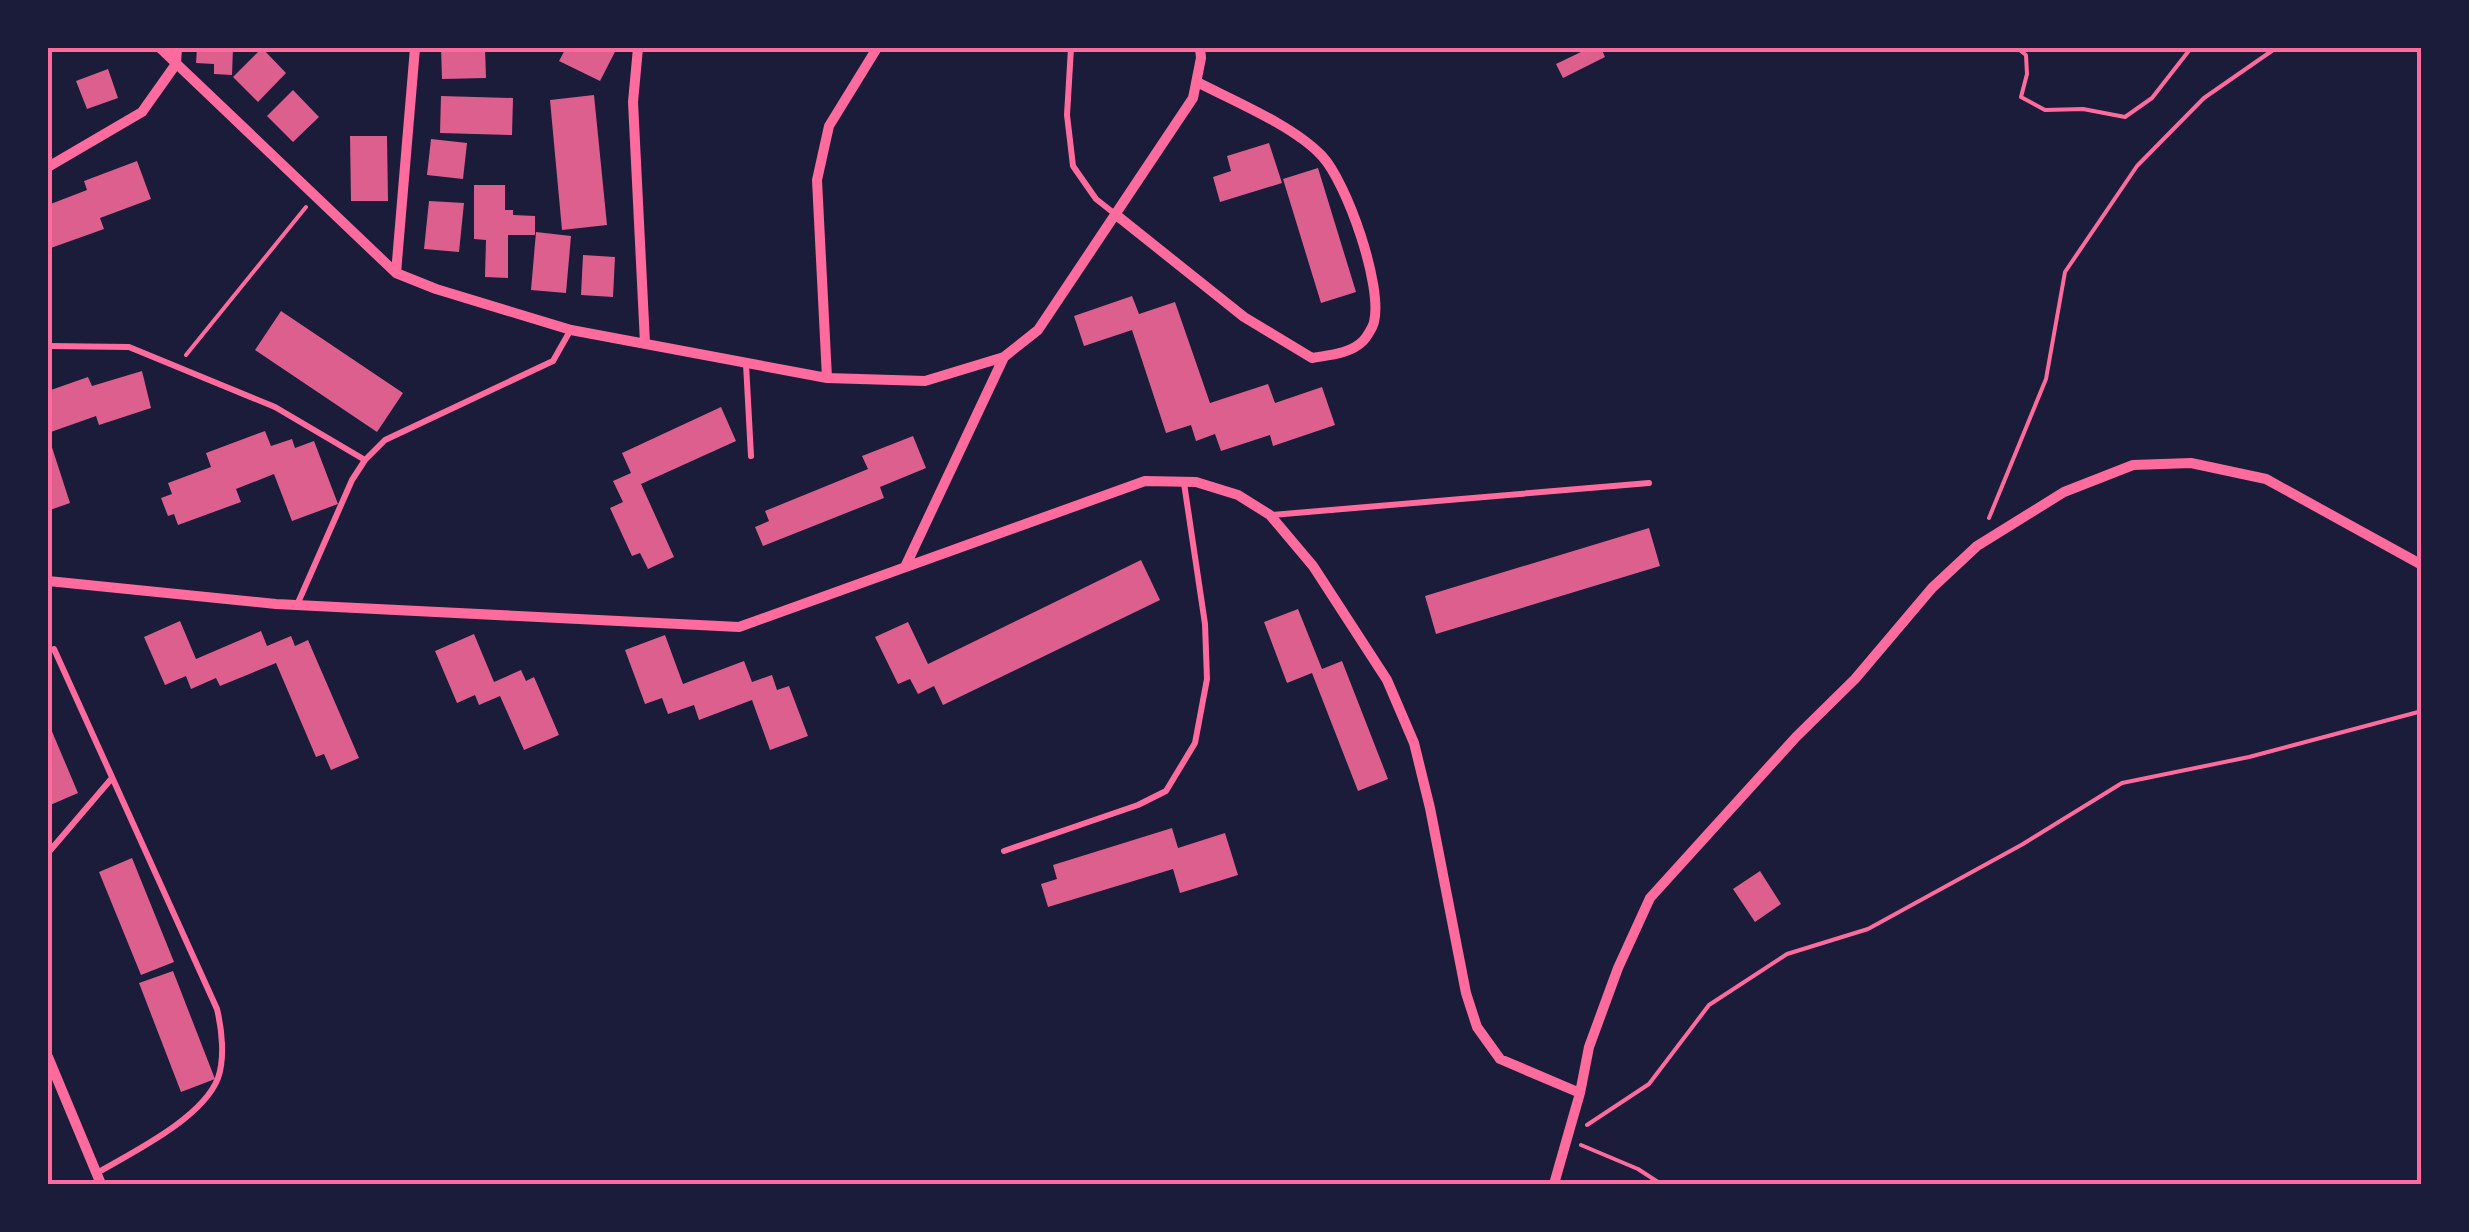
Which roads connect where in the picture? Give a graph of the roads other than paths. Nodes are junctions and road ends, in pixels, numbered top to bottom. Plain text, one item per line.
1 (160, 48) edge
2 (177, 48) edge
3 (415, 48) edge
4 (638, 48) edge
5 (877, 48) edge
6 (1071, 48) edge
7 (1200, 48) edge
8 (176, 64) junction
9 (1198, 82) junction
10 (48, 167) edge
11 (1115, 214) junction
12 (396, 272) junction
13 (571, 330) junction
14 (645, 342) junction
15 (48, 346) edge
16 (1004, 358) junction
17 (746, 363) junction
18 (827, 378) junction
19 (751, 456) dead end
20 (365, 460) junction
21 (1184, 482) junction
22 (1649, 483) dead end
23 (1270, 515) junction
24 (2422, 565) edge
25 (905, 567) junction
26 (48, 581) edge
27 (297, 604) junction
28 (54, 649) dead end
29 (113, 778) junction
30 (1004, 851) dead end
31 (48, 852) edge
32 (48, 1058) edge
33 (1580, 1094) junction
34 (98, 1179) edge
35 (1554, 1184) edge

1 - 8 street
2 - 8 street
3 - 12 street
4 - 14 street
5 - 18 street
6 - 11 lane
7 - 9 street
8 - 10 street
8 - 12 street
9 - 11 street
9 - 11 street
11 - 16 street
12 - 13 street
13 - 14 street
13 - 20 lane
14 - 17 street
15 - 20 lane
16 - 18 street
16 - 25 street
17 - 18 street
17 - 19 lane
20 - 27 lane
21 - 23 street
21 - 25 street
21 - 30 lane
22 - 23 lane
23 - 33 street
24 - 33 street
25 - 27 street
26 - 27 street
28 - 29 lane
29 - 31 lane
29 - 34 lane
32 - 34 street
33 - 35 street

